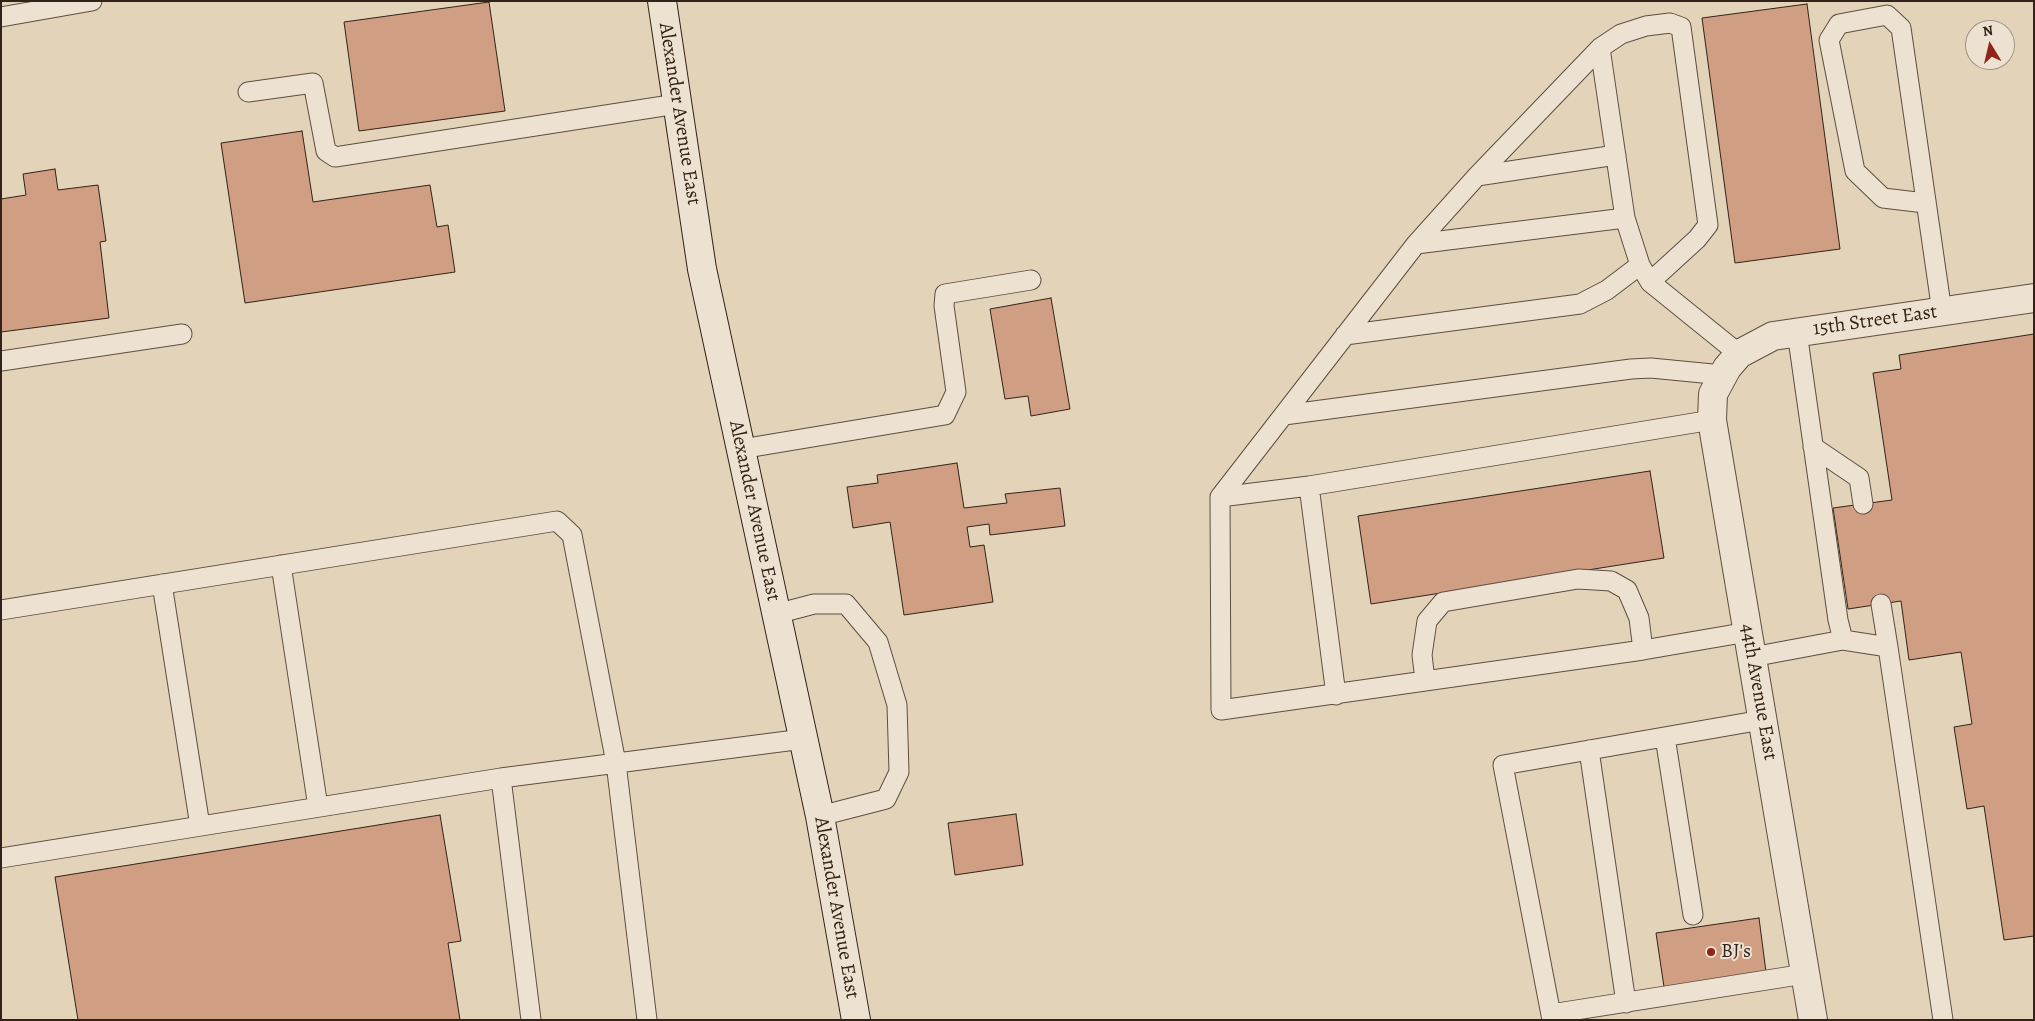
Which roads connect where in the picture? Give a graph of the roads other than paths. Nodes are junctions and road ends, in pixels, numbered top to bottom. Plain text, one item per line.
1 (662, 1) edge
2 (83, 2) edge
3 (1, 18) edge
4 (1600, 48) junction
5 (248, 92) dead end
6 (677, 104) junction
7 (1616, 155) junction
8 (1477, 176) junction
9 (1925, 203) junction
10 (1625, 218) junction
11 (1416, 244) junction
12 (1640, 264) junction
13 (1031, 280) dead end
14 (1650, 282) junction
15 (2034, 298) edge
16 (1942, 312) junction
17 (1796, 332) junction
18 (182, 334) dead end
19 (1345, 335) junction
20 (1, 361) edge
21 (1729, 365) junction
22 (1284, 415) junction
23 (1712, 420) junction
24 (1813, 447) junction
25 (740, 449) junction
26 (1310, 486) junction
27 (1220, 497) junction
28 (1863, 504) dead end
29 (281, 565) junction
30 (162, 584) junction
31 (1881, 604) dead end
32 (1, 610) edge
33 (776, 614) junction
34 (1843, 640) junction
35 (1750, 645) junction
36 (1888, 647) junction
37 (1643, 650) junction
38 (1425, 680) junction
39 (1336, 695) junction
40 (1762, 720) junction
41 (1665, 737) junction
42 (803, 739) junction
43 (1589, 750) junction
44 (616, 763) junction
45 (501, 778) junction
46 (318, 808) junction
47 (820, 816) junction
48 (200, 826) junction
49 (1, 858) edge
50 (1693, 915) dead end
51 (1805, 974) junction
52 (1626, 1003) junction
53 (1552, 1017) edge
54 (531, 1020) edge
55 (647, 1020) edge
56 (856, 1020) edge
57 (1813, 1020) edge
58 (1943, 1020) edge

1 - 6 street, Alexander Avenue East
2 - 3 lane
4 - 7 lane
4 - 8 lane
4 - 14 lane
5 - 6 lane
6 - 25 street, Alexander Avenue East
7 - 8 lane
7 - 10 lane
8 - 11 lane
9 - 9 lane
9 - 16 lane
10 - 11 lane
10 - 12 lane
11 - 19 lane
12 - 14 lane
12 - 19 lane
13 - 25 lane
14 - 21 lane
15 - 16 street, 15th Street East
16 - 17 street, 15th Street East
17 - 21 street, 15th Street East
17 - 24 lane
18 - 20 lane
19 - 22 lane
21 - 22 lane
21 - 23 street, 44th Avenue East
22 - 27 lane
23 - 26 lane
23 - 35 street, 44th Avenue East
24 - 28 lane
24 - 34 lane
25 - 33 street, Alexander Avenue East
26 - 27 lane
26 - 39 lane
27 - 39 lane
29 - 30 lane
29 - 44 lane
29 - 46 lane
30 - 32 lane
30 - 48 lane
31 - 36 lane
33 - 42 street, Alexander Avenue East
33 - 47 lane
34 - 35 lane
34 - 36 lane
35 - 37 lane
35 - 40 street, 44th Avenue East
36 - 58 lane
37 - 38 lane
37 - 38 lane
38 - 39 lane
40 - 41 lane
40 - 51 street, 44th Avenue East
41 - 43 lane
41 - 50 lane
42 - 44 lane
42 - 47 street, Alexander Avenue East
43 - 52 lane
43 - 53 lane
44 - 45 lane
44 - 55 lane
45 - 46 lane
45 - 54 lane
46 - 48 lane
47 - 56 street, Alexander Avenue East
48 - 49 lane
51 - 52 lane
51 - 57 street, 44th Avenue East
52 - 53 lane

